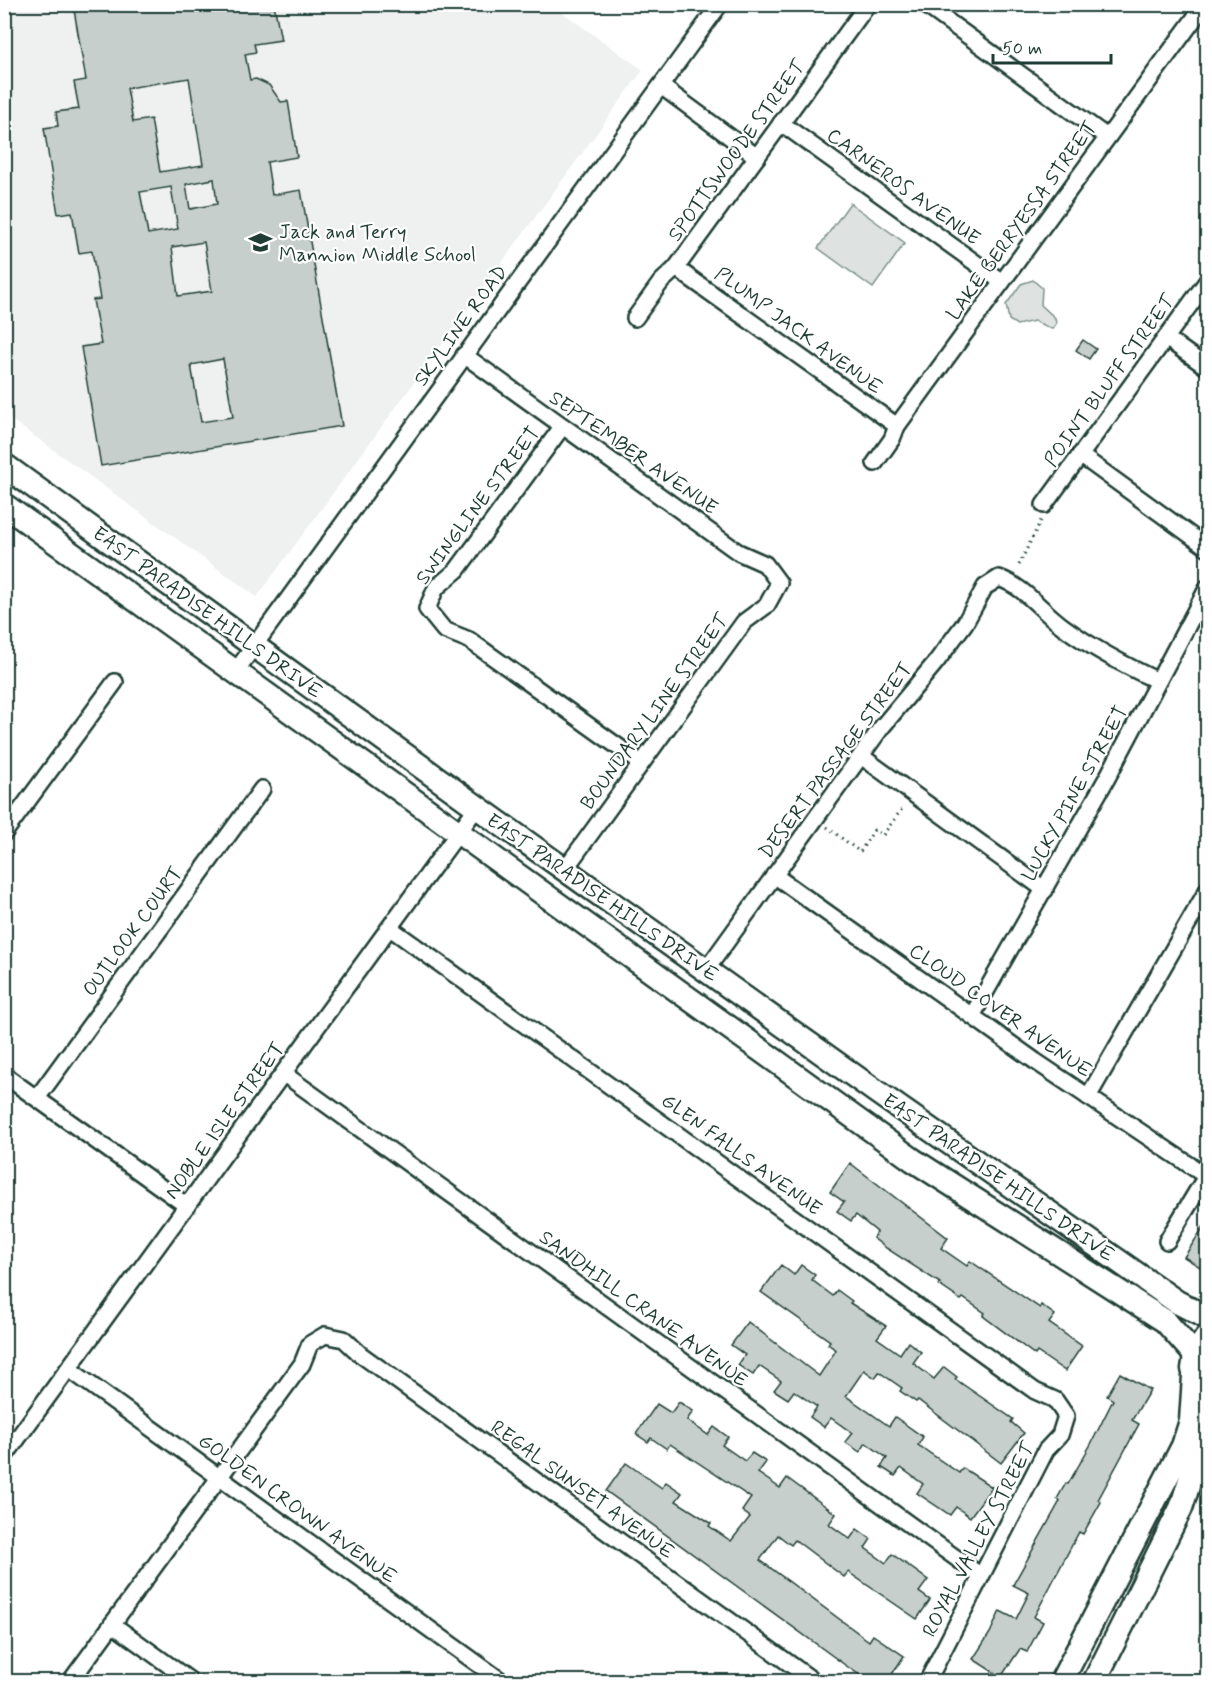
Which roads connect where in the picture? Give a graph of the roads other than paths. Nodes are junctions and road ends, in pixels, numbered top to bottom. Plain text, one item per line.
1 (720, 4) edge
2 (868, 4) edge
3 (924, 4) edge
4 (1206, 4) edge
5 (661, 86) junction
6 (781, 123) junction
7 (1107, 137) junction
8 (757, 157) junction
9 (676, 268) junction
10 (1208, 280) edge
11 (1002, 282) junction
12 (635, 318) dead end
13 (1166, 338) junction
14 (464, 355) junction
15 (1208, 368) edge
16 (897, 426) junction
17 (562, 427) junction
18 (1080, 455) junction
19 (875, 463) dead end
20 (4, 465) edge
21 (4, 505) edge
22 (1045, 508) road end
23 (1208, 548) edge
24 (779, 583) joint
25 (1208, 587) edge
26 (254, 645) junction
27 (236, 671) junction
28 (1158, 681) junction
29 (115, 682) dead end
30 (861, 756) junction
31 (641, 763) junction
32 (262, 789) dead end
33 (477, 807) junction
34 (4, 833) edge
35 (459, 833) junction
36 (565, 869) junction
37 (774, 875) junction
38 (1208, 889) edge
39 (1045, 890) junction
40 (390, 928) junction
41 (705, 970) junction
42 (972, 1016) junction
43 (284, 1074) junction
44 (4, 1075) edge
45 (1088, 1097) junction
46 (37, 1098) junction
47 (1207, 1175) edge
48 (187, 1206) junction
49 (1167, 1241) dead end
50 (1208, 1318) edge
51 (1208, 1335) edge
52 (1194, 1365) junction
53 (69, 1369) junction
54 (1208, 1396) edge
55 (1066, 1416) joint
56 (1208, 1437) edge
57 (4, 1457) edge
58 (220, 1477) junction
59 (981, 1576) junction
60 (112, 1624) junction
61 (70, 1682) edge
62 (192, 1682) edge
63 (503, 1682) edge
64 (815, 1682) edge
65 (927, 1682) edge
66 (1061, 1682) edge
67 (1094, 1682) edge

1 - 5 street, SKYLINE ROAD
2 - 6 street, SPOTTSWOODE STREET
3 - 7 street
4 - 7 street, LAKE BERRYESSA STREET
5 - 8 street
5 - 14 street, SKYLINE ROAD
6 - 8 street, SPOTTSWOODE STREET
6 - 11 street, CARNEROS AVENUE
7 - 11 street, LAKE BERRYESSA STREET
8 - 9 street, SPOTTSWOODE STREET
9 - 12 street, SPOTTSWOODE STREET
9 - 16 street, PLUMP JACK AVENUE
10 - 13 street, POINT BLUFF STREET
11 - 16 street, LAKE BERRYESSA STREET
13 - 15 street
13 - 18 street, POINT BLUFF STREET
14 - 17 street, SEPTEMBER AVENUE
14 - 26 street, SKYLINE ROAD
16 - 19 street, LAKE BERRYESSA STREET
17 - 24 street, SEPTEMBER AVENUE
17 - 31 street, SWINGLINE STREET
18 - 22 street, POINT BLUFF STREET
18 - 23 street
20 - 26 main road, EAST PARADISE HILLS DRIVE
21 - 27 main road, EAST PARADISE HILLS DRIVE
24 - 31 street, BOUNDARY LINE STREET
25 - 28 street, LUCKY PINE STREET
26 - 27 street, SKYLINE ROAD
26 - 33 main road, EAST PARADISE HILLS DRIVE
27 - 35 main road, EAST PARADISE HILLS DRIVE
28 - 30 street, DESERT PASSAGE STREET
28 - 39 street, LUCKY PINE STREET
29 - 34 street
30 - 37 street, DESERT PASSAGE STREET
30 - 39 street
31 - 36 street, BOUNDARY LINE STREET
32 - 46 street, OUTLOOK COURT
33 - 35 street, NOBLE ISLE STREET
33 - 36 main road, EAST PARADISE HILLS DRIVE
35 - 40 street, NOBLE ISLE STREET
35 - 52 main road, EAST PARADISE HILLS DRIVE
36 - 41 main road, EAST PARADISE HILLS DRIVE
37 - 41 street, DESERT PASSAGE STREET
37 - 42 street, CLOUD COVER AVENUE
38 - 45 street
39 - 42 street, LUCKY PINE STREET
40 - 43 street, NOBLE ISLE STREET
40 - 55 street, GLEN FALLS AVENUE
41 - 50 main road, EAST PARADISE HILLS DRIVE
42 - 45 street, CLOUD COVER AVENUE
43 - 48 street, NOBLE ISLE STREET
43 - 59 street, SANDHILL CRANE AVENUE
44 - 46 street
45 - 47 street, CLOUD COVER AVENUE
46 - 48 street
47 - 49 street
48 - 53 street, NOBLE ISLE STREET
51 - 52 main road
52 - 54 main road, EAST PARADISE HILLS DRIVE
52 - 66 main road
53 - 57 street, NOBLE ISLE STREET
53 - 58 street, GOLDEN CROWN AVENUE
55 - 59 street, ROYAL VALLEY STREET
56 - 67 main road
58 - 60 street
58 - 63 street, GOLDEN CROWN AVENUE
58 - 64 street, REGAL SUNSET AVENUE
59 - 65 street, ROYAL VALLEY STREET
60 - 61 street
60 - 62 street

